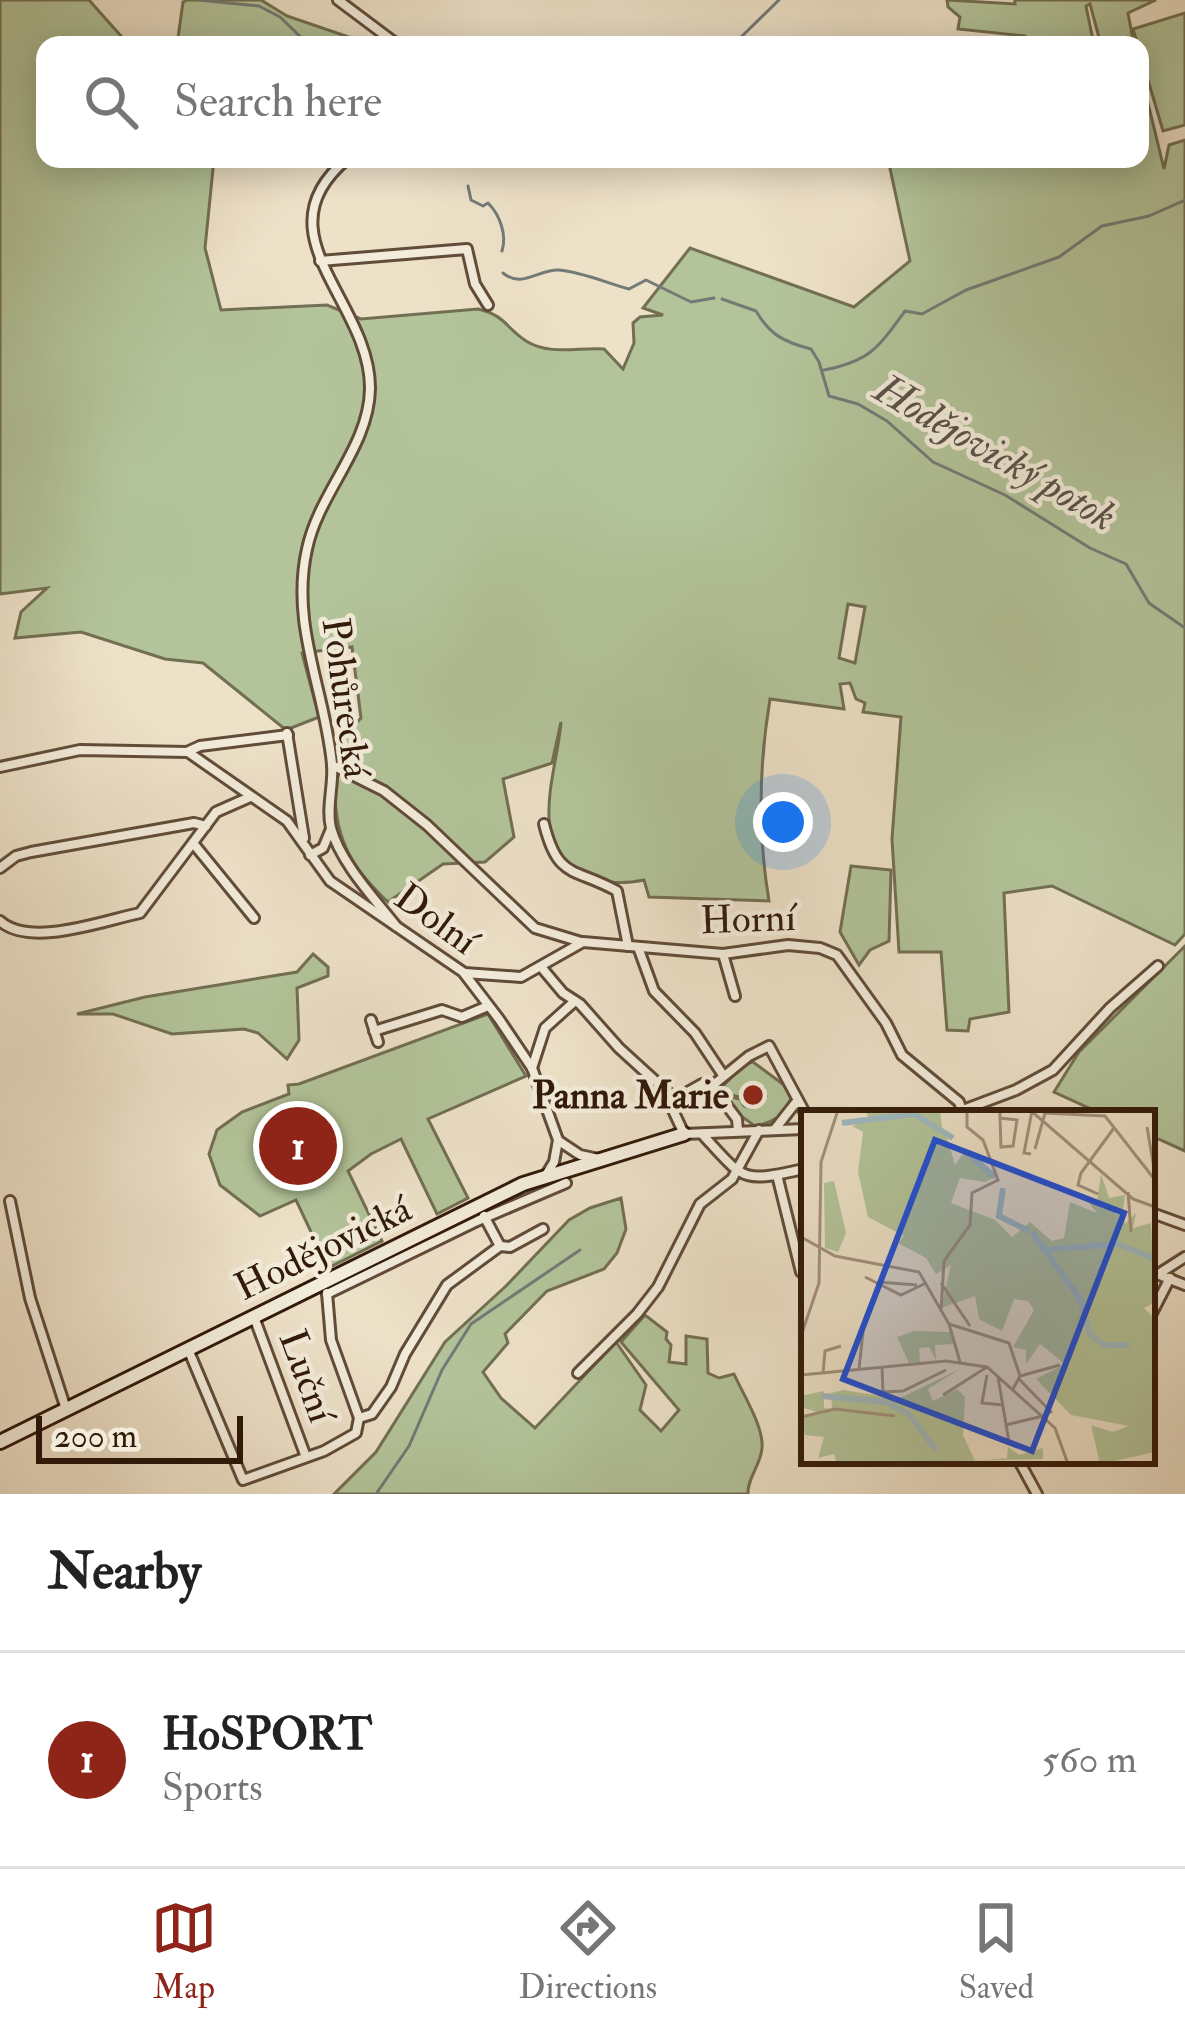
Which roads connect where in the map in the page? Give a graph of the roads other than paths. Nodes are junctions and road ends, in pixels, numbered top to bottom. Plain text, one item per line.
1 (338, 0) edge
2 (386, 36) edge
3 (337, 168) edge
4 (320, 261) junction
5 (488, 305) dead end
6 (188, 752) junction
7 (332, 765) junction
8 (0, 767) edge
9 (250, 797) junction
10 (544, 824) dead end
11 (206, 826) junction
12 (332, 828) junction
13 (193, 843) junction
14 (305, 845) junction
15 (310, 856) junction
16 (0, 868) edge
17 (254, 918) dead end
18 (0, 921) edge
19 (396, 926) junction
20 (583, 942) junction
21 (633, 947) junction
22 (723, 954) junction
23 (1158, 967) dead end
24 (542, 968) junction
25 (464, 972) junction
26 (735, 996) dead end
27 (575, 1001) junction
28 (488, 1006) junction
29 (371, 1020) dead end
30 (532, 1068) junction
31 (723, 1075) junction
32 (712, 1087) junction
33 (675, 1099) junction
34 (797, 1101) junction
35 (803, 1110) edge
36 (962, 1110) edge
37 (968, 1110) edge
38 (775, 1129) junction
39 (801, 1129) edge
40 (759, 1130) junction
41 (738, 1131) junction
42 (701, 1133) junction
43 (684, 1134) junction
44 (558, 1140) junction
45 (603, 1160) junction
46 (801, 1170) edge
47 (735, 1171) junction
48 (777, 1175) junction
49 (556, 1181) junction
50 (10, 1201) dead end
51 (478, 1204) junction
52 (1155, 1214) edge
53 (485, 1218) junction
54 (1185, 1226) edge
55 (543, 1228) dead end
56 (430, 1236) junction
57 (500, 1246) junction
58 (1185, 1257) edge
59 (800, 1272) dead end
60 (1155, 1273) edge
61 (1170, 1278) junction
62 (1185, 1285) edge
63 (326, 1288) junction
64 (1155, 1307) edge
65 (253, 1316) junction
66 (188, 1348) junction
67 (578, 1373) dead end
68 (66, 1409) junction
69 (359, 1418) junction
70 (0, 1442) edge
71 (306, 1457) junction
72 (1021, 1464) edge
73 (1037, 1494) edge

1 - 2 street
3 - 4 street
4 - 5 street
4 - 7 street, Pohůrecká
6 - 8 street
6 - 9 street, Dolní
6 - 14 street
7 - 12 street, Pohůrecká
7 - 20 street, Horní
9 - 11 street
9 - 14 street, Dolní
10 - 21 street
11 - 13 street
11 - 16 street
12 - 15 street
12 - 19 street, Pohůrecká
13 - 17 street
13 - 18 street
14 - 15 street, Dolní
15 - 19 street, Dolní
19 - 25 street, Dolní
20 - 21 street, Horní
20 - 24 street
21 - 22 street, Horní
21 - 31 street
22 - 26 street
22 - 36 street, Horní
23 - 37 street
24 - 25 street
24 - 27 street
25 - 28 street, Dolní
27 - 30 street
27 - 33 street
28 - 29 street
28 - 30 street, Dolní
30 - 44 street, Dolní
31 - 32 street
31 - 34 street
32 - 33 street
32 - 41 street
33 - 43 street
34 - 35 street
34 - 38 street
38 - 39 street
38 - 40 street
40 - 41 street
40 - 47 street
41 - 42 street
42 - 43 street
42 - 47 street
43 - 45 street, Hodějovická
44 - 45 street
44 - 49 street
45 - 49 street, Hodějovická
46 - 48 street
47 - 48 street
47 - 67 street
48 - 59 street
49 - 51 street, Hodějovická
49 - 53 street
50 - 68 street
51 - 53 street
51 - 56 street, Hodějovická
52 - 54 street
53 - 56 street
53 - 57 street
55 - 57 street
56 - 63 street, Hodějovická
57 - 69 street
58 - 60 street
60 - 61 street
61 - 62 street
61 - 64 street
63 - 65 street, Hodějovická
63 - 69 street
65 - 66 street, Hodějovická
65 - 71 street, Luční
66 - 68 street, Hodějovická
66 - 71 street
68 - 70 street, Hodějovická
69 - 71 street
72 - 73 street

